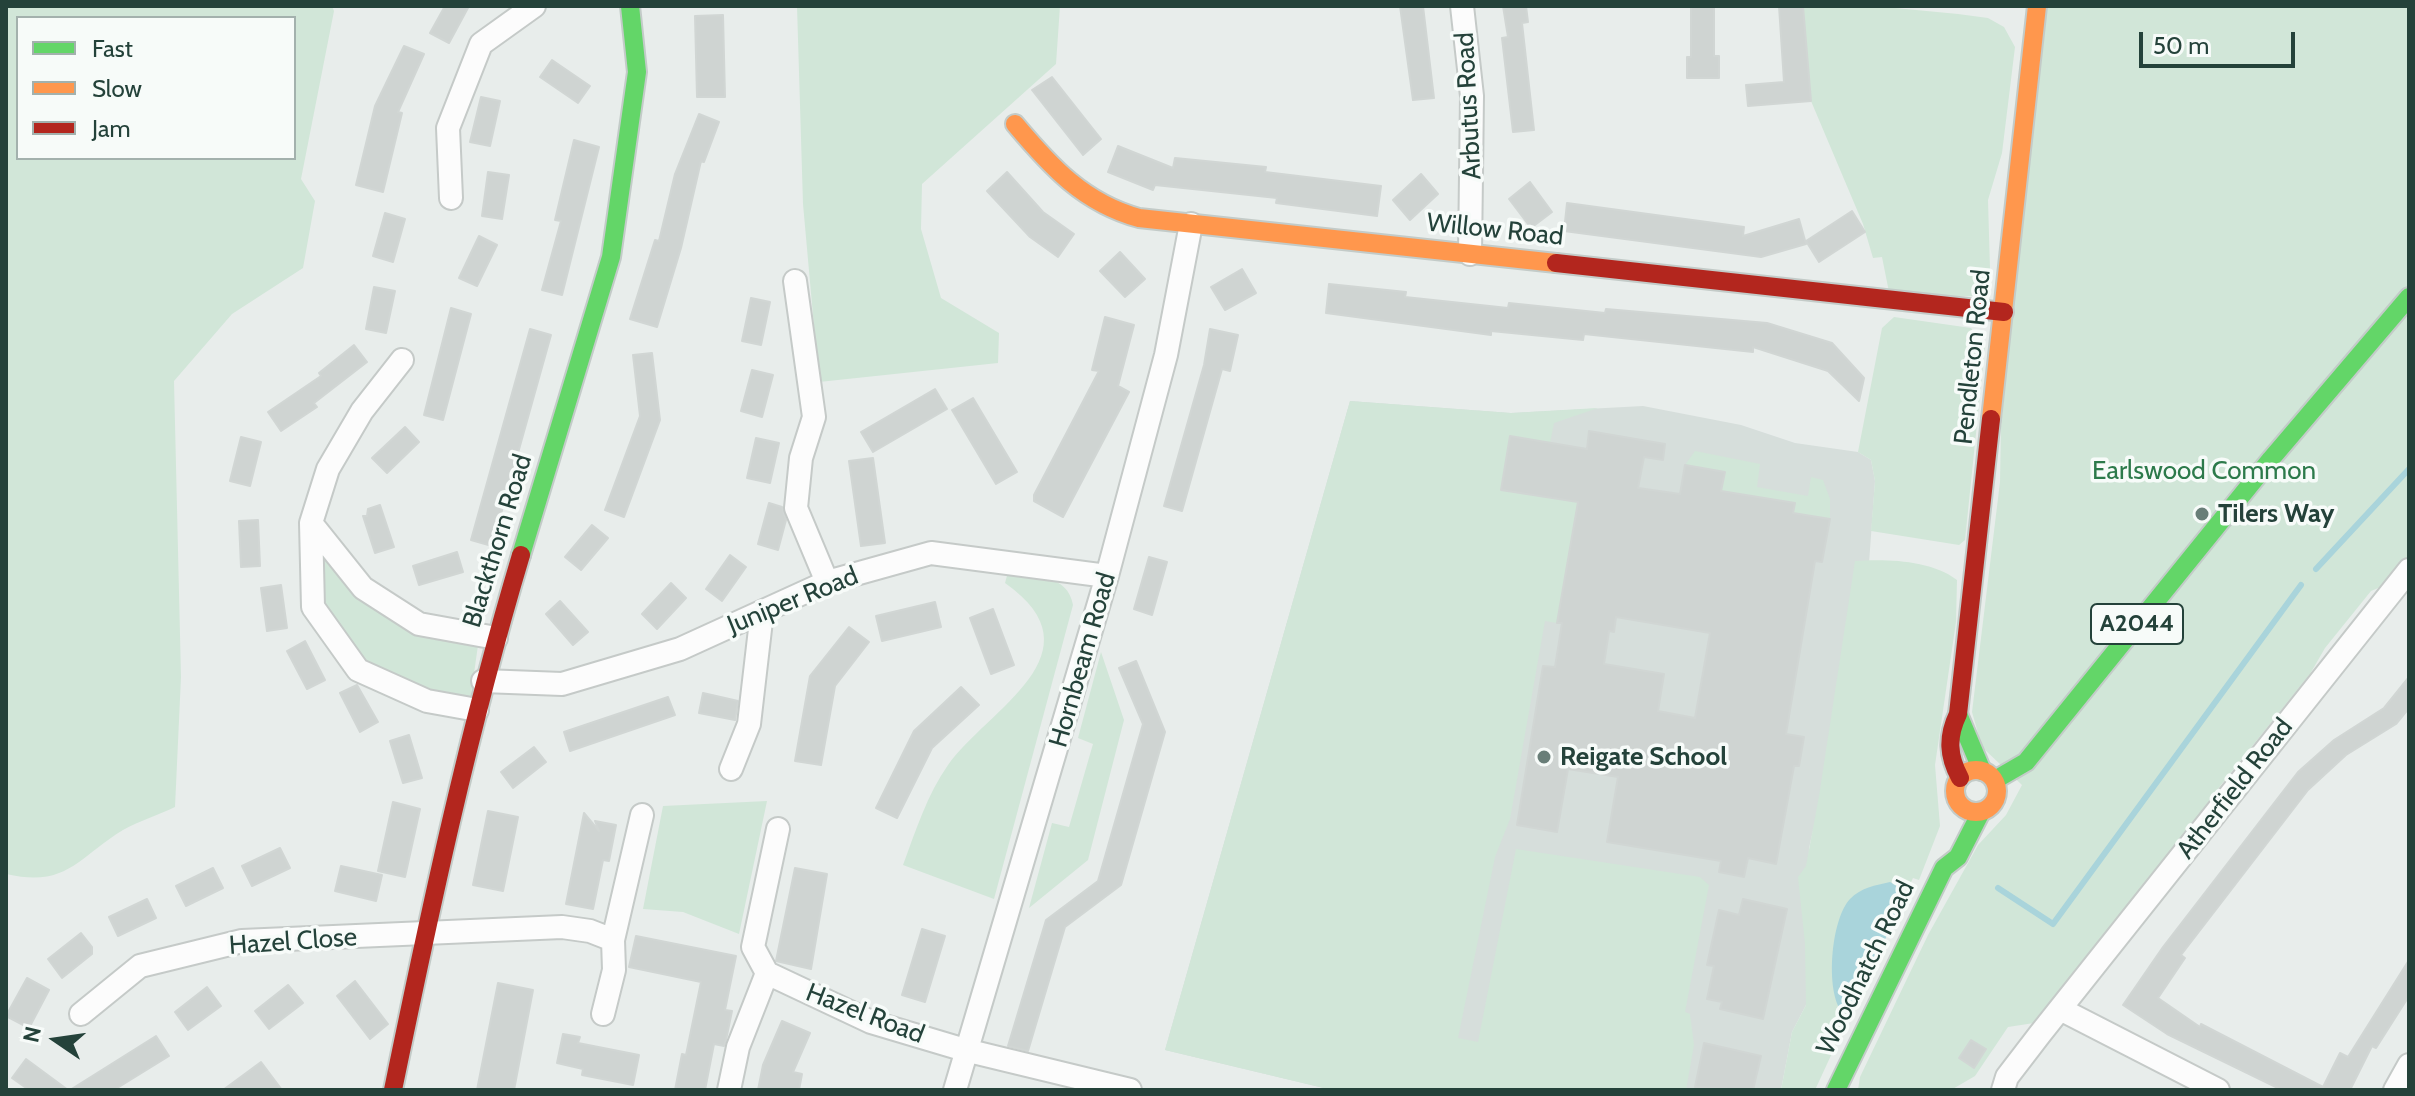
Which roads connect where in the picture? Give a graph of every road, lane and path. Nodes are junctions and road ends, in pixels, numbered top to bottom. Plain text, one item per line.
1 (534, 6) edge
2 (630, 6) edge
3 (1462, 6) edge
4 (2036, 6) edge
5 (1015, 124) dead end
6 (451, 198) dead end
7 (1191, 224) junction
8 (1470, 254) junction
9 (795, 281) dead end
10 (2409, 297) edge
11 (2004, 312) junction
12 (402, 360) dead end
13 (311, 523) junction
14 (2409, 570) edge
15 (1107, 576) junction
16 (827, 582) junction
17 (762, 612) junction
18 (496, 638) junction
19 (483, 681) junction
20 (477, 710) junction
21 (1958, 714) junction
22 (731, 769) dead end
23 (1988, 776) junction
24 (1960, 778) junction
25 (1981, 812) junction
26 (642, 815) dead end
27 (1954, 816) junction
28 (778, 829) dead end
29 (1944, 868) junction
30 (428, 932) junction
31 (613, 940) junction
32 (767, 973) junction
33 (2062, 1010) junction
34 (81, 1014) dead end
35 (603, 1014) dead end
36 (965, 1050) junction
37 (2409, 1065) edge
38 (393, 1090) edge
39 (729, 1090) edge
40 (955, 1090) edge
41 (1130, 1090) edge
42 (1836, 1090) edge
43 (2003, 1090) edge
44 (2218, 1090) edge
45 (2395, 1090) edge

1 - 6 street
2 - 18 street, Blackthorn Road
3 - 8 street, Arbutus Road
4 - 11 street, Pendleton Road
5 - 7 street, Willow Road
7 - 8 street, Willow Road
7 - 15 street, Hornbeam Road
8 - 11 street, Willow Road
9 - 16 street
10 - 23 street, A2044
11 - 21 street, Pendleton Road
12 - 13 street
13 - 18 street
13 - 20 street
14 - 33 street, Atherfield Road
15 - 16 street, Juniper Road
15 - 36 street, Hornbeam Road
16 - 17 street, Juniper Road
17 - 19 street, Juniper Road
17 - 22 street
18 - 19 street, Blackthorn Road
19 - 20 street, Blackthorn Road
20 - 30 street, Blackthorn Road
21 - 23 street, Pendleton Road
21 - 24 street, Pendleton Road
23 - 24 street
23 - 25 street, Woodhatch Road
24 - 27 street, Woodhatch Road
25 - 27 street
25 - 29 street, Woodhatch Road
26 - 31 street
27 - 29 street, Woodhatch Road
28 - 32 street
29 - 42 street, Woodhatch Road
30 - 31 street
30 - 34 street, Hazel Close
30 - 38 street, Blackthorn Road
31 - 35 street
32 - 36 street, Hazel Road
32 - 39 street
33 - 43 street, Atherfield Road
33 - 44 street
36 - 40 street, Hornbeam Road
36 - 41 street, Hazel Road
37 - 45 street

